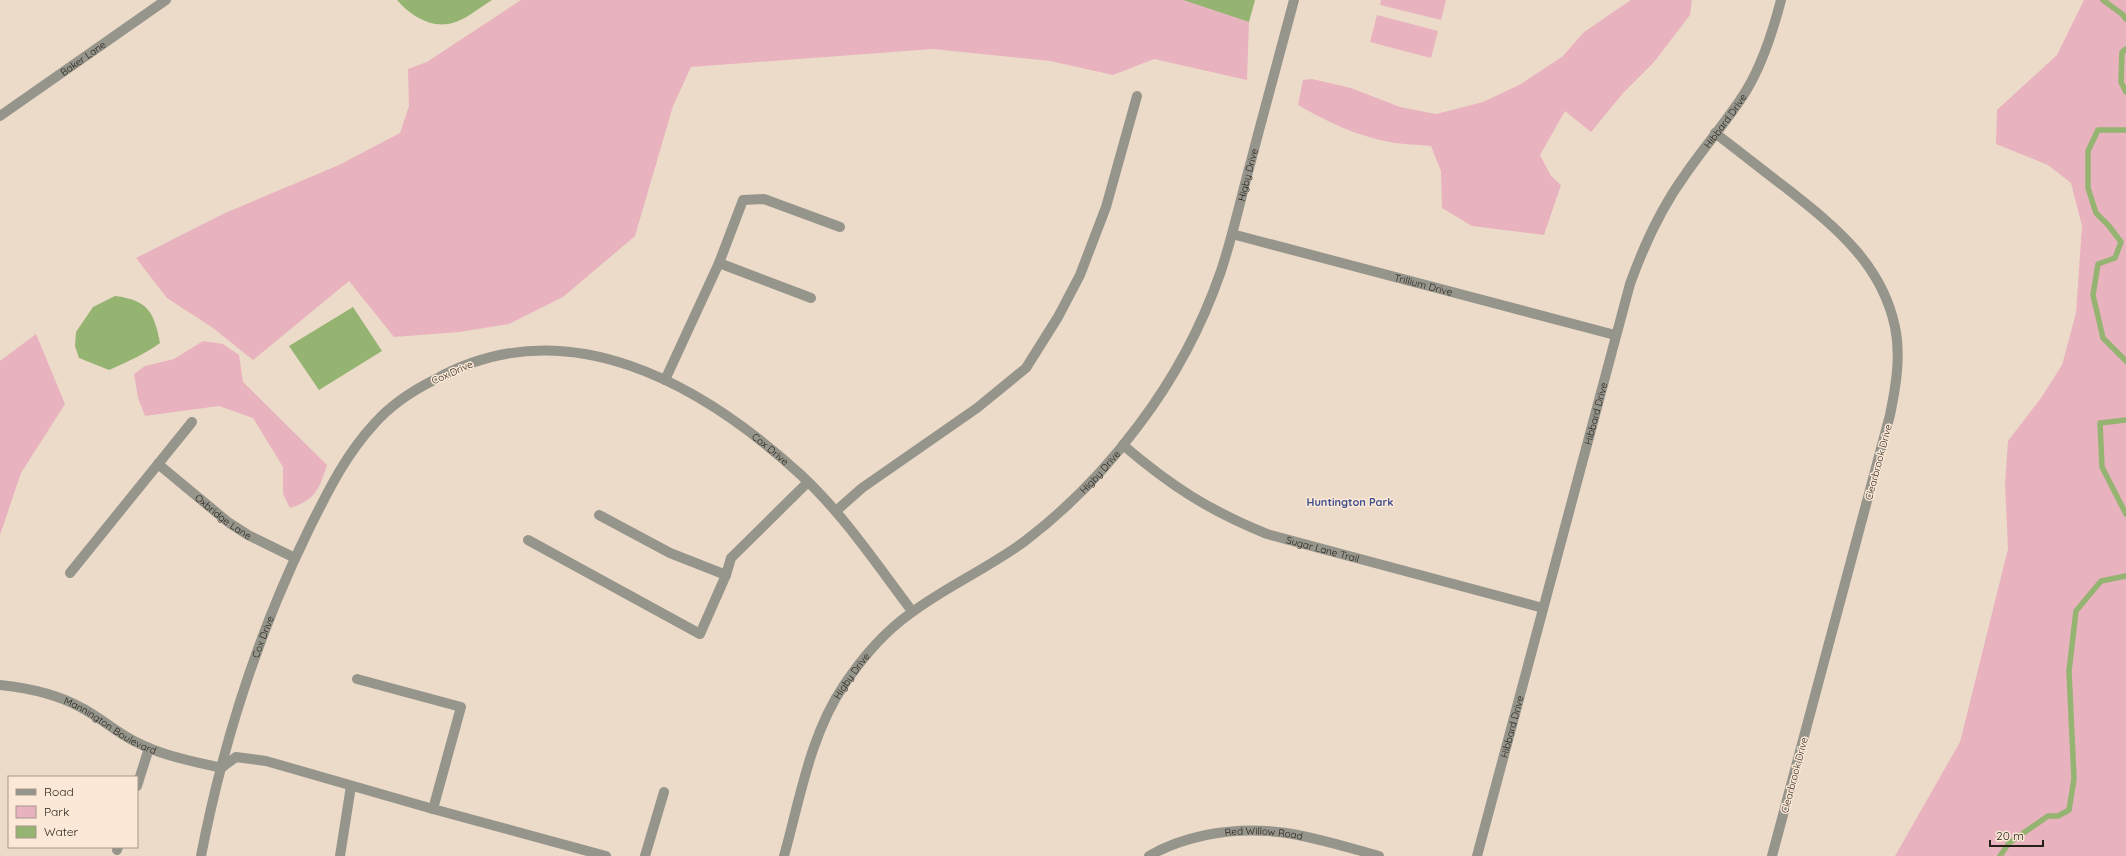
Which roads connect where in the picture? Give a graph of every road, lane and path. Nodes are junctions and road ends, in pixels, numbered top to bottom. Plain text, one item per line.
1 (166, 0) edge
2 (1294, 0) edge
3 (1781, 0) edge
4 (1137, 96) dead end
5 (0, 116) edge
6 (1715, 133) junction
7 (840, 227) dead end
8 (1232, 234) junction
9 (719, 263) junction
10 (811, 298) dead end
11 (1615, 335) junction
12 (665, 380) junction
13 (192, 422) dead end
14 (1123, 445) junction
15 (158, 464) junction
16 (808, 482) junction
17 (836, 511) junction
18 (599, 515) dead end
19 (528, 540) dead end
20 (295, 558) junction
21 (70, 573) dead end
22 (726, 576) junction
23 (1543, 608) junction
24 (912, 611) junction
25 (357, 679) dead end
26 (0, 685) edge
27 (149, 748) junction
28 (221, 768) junction
29 (138, 783) edge
30 (350, 786) junction
31 (664, 792) dead end
32 (433, 809) junction
33 (201, 856) edge
34 (340, 856) edge
35 (606, 856) edge
36 (646, 856) edge
37 (784, 856) edge
38 (1149, 856) edge
39 (1379, 856) edge
40 (1477, 856) edge
41 (1772, 856) edge

1 - 5 street, Baker Lane
2 - 8 street, Higby Drive
3 - 6 street, Hibbard Drive
4 - 17 street
6 - 11 street, Hibbard Drive
6 - 41 street, Clearbrook Drive
7 - 9 street
8 - 11 street, Trillium Drive
8 - 14 street, Higby Drive
9 - 10 street
9 - 12 street
11 - 23 street, Hibbard Drive
12 - 16 street, Cox Drive
12 - 20 street, Cox Drive
13 - 15 street
14 - 23 street, Sugar Lane Trail
14 - 24 street, Higby Drive
15 - 20 street, Oxbridge Lane
15 - 21 street
16 - 17 street, Cox Drive
16 - 22 street
17 - 24 street, Cox Drive
18 - 22 street
19 - 22 street
20 - 28 street, Cox Drive
23 - 40 street, Hibbard Drive
24 - 37 street, Higby Drive
25 - 32 street
26 - 27 street, Mannington Boulevard
27 - 28 street, Mannington Boulevard
27 - 29 street
28 - 30 street
28 - 33 street, Cox Drive
30 - 32 street
30 - 34 street
31 - 36 street
32 - 35 street
38 - 39 street, Red Willow Road

